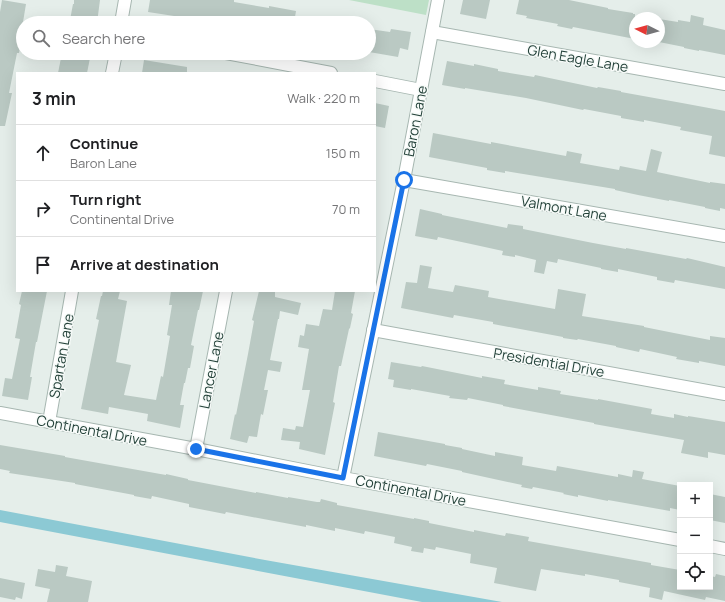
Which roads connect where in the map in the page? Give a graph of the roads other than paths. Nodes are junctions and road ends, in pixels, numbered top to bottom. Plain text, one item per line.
1 (126, 0) edge
2 (438, 0) edge
3 (123, 16) edge
4 (432, 32) junction
5 (115, 60) edge
6 (247, 60) edge
7 (268, 67) edge
8 (112, 72) edge
9 (320, 72) edge
10 (376, 82) edge
11 (725, 84) edge
12 (421, 90) junction
13 (404, 180) junction
14 (725, 236) edge
15 (72, 292) edge
16 (226, 292) edge
17 (373, 330) junction
18 (725, 394) edge
19 (0, 413) edge
20 (49, 422) junction
21 (196, 449) junction
22 (343, 478) junction
23 (677, 539) edge
24 (713, 547) edge
25 (725, 549) edge

1 - 3 street
2 - 4 street, Baron Lane
4 - 11 street, Glen Eagle Lane
4 - 12 street, Baron Lane
5 - 8 street
6 - 7 street
7 - 9 street
10 - 12 street
12 - 13 street, Baron Lane
13 - 14 street, Valmont Lane
13 - 17 street, Baron Lane
15 - 20 street, Spartan Lane
16 - 21 street, Lancer Lane
17 - 18 street, Presidential Drive
17 - 22 street, Baron Lane
19 - 20 street, Continental Drive
20 - 21 street, Continental Drive
21 - 22 street, Continental Drive
22 - 23 street, Continental Drive
24 - 25 street

